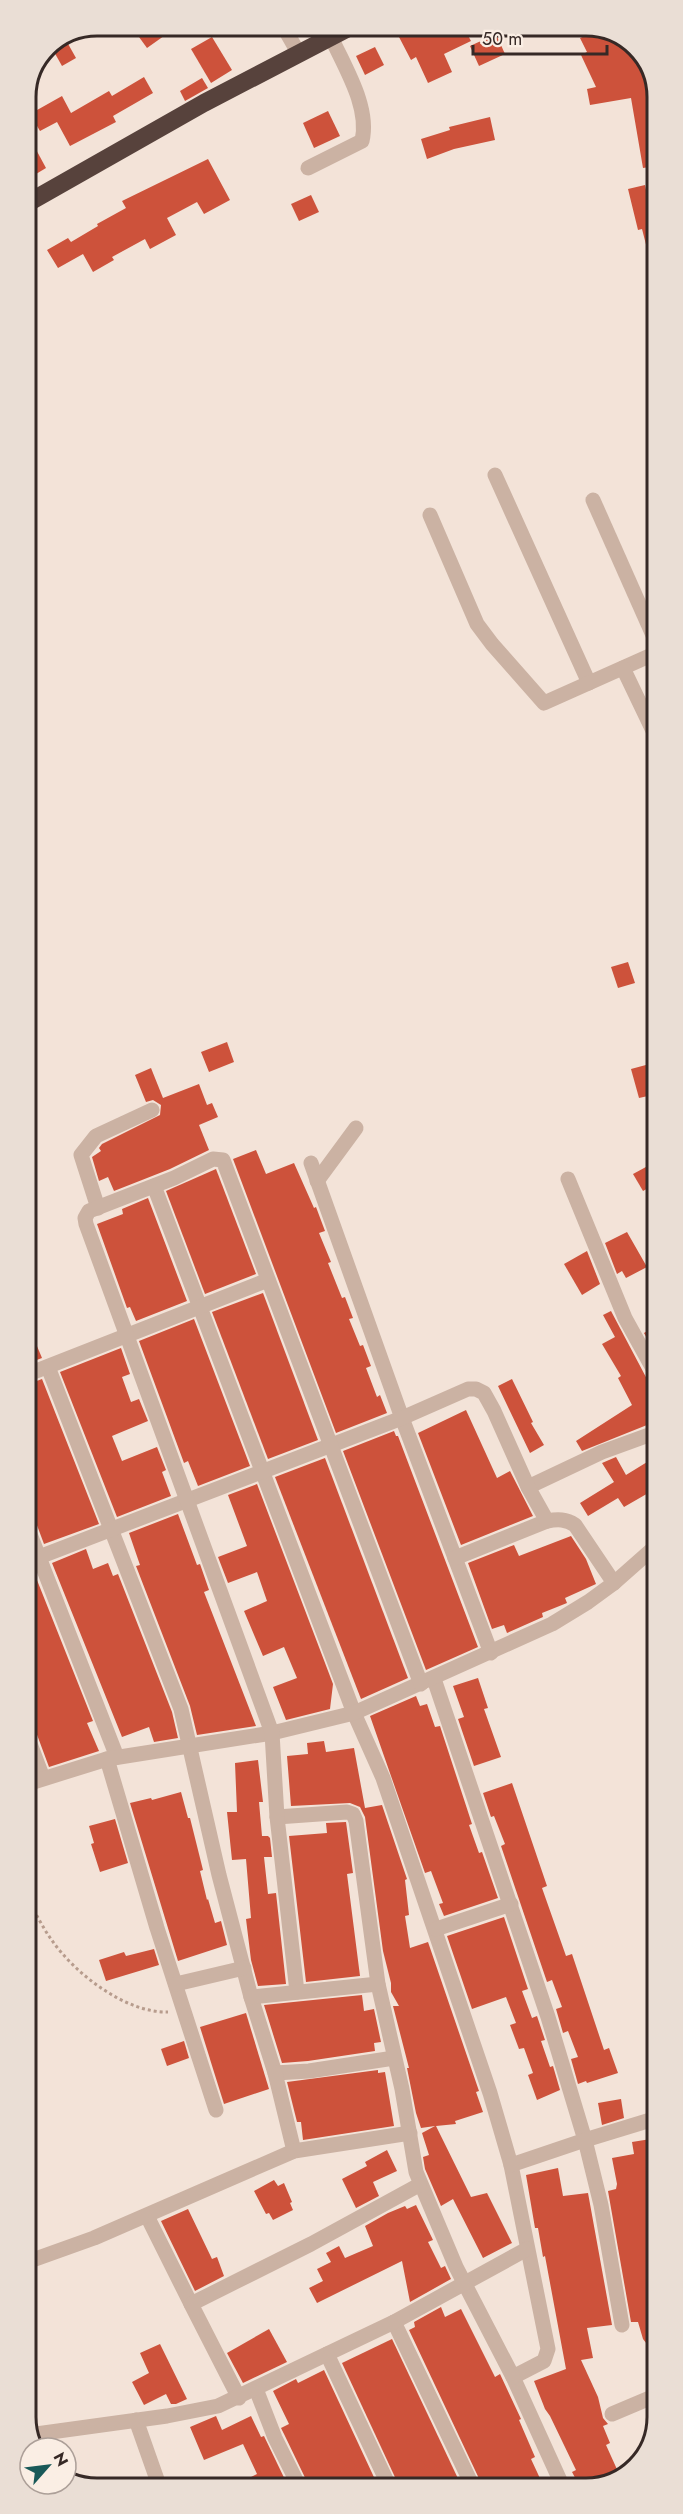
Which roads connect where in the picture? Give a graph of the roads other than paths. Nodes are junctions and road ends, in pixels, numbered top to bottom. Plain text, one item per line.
1 (289, 36) edge
2 (331, 37) joint
3 (299, 54) junction
4 (308, 168) dead end
5 (36, 198) edge
6 (495, 475) dead end
7 (593, 500) dead end
8 (430, 515) dead end
9 (647, 622) edge
10 (647, 657) edge
11 (623, 668) junction
12 (589, 683) junction
13 (647, 718) edge
14 (152, 1110) dead end
15 (356, 1128) dead end
16 (311, 1163) dead end
17 (568, 1179) dead end
18 (317, 1181) junction
19 (153, 1186) junction
20 (98, 1208) junction
21 (268, 1280) junction
22 (198, 1307) junction
23 (128, 1335) junction
24 (647, 1358) edge
25 (48, 1367) junction
26 (36, 1371) edge
27 (402, 1418) junction
28 (647, 1436) edge
29 (330, 1446) junction
30 (261, 1472) junction
31 (528, 1487) junction
32 (188, 1501) junction
33 (547, 1521) junction
34 (109, 1529) junction
35 (647, 1554) edge
36 (36, 1558) edge
37 (455, 1558) junction
38 (36, 1567) edge
39 (614, 1583) junction
40 (491, 1653) junction
41 (428, 1682) junction
42 (354, 1713) junction
43 (272, 1733) junction
44 (190, 1747) junction
45 (112, 1758) junction
46 (36, 1760) edge
47 (43, 1778) junction
48 (36, 1781) edge
49 (277, 1817) junction
50 (511, 1904) junction
51 (436, 1929) junction
52 (244, 1968) junction
53 (176, 1984) junction
54 (378, 1984) junction
55 (297, 1992) junction
56 (251, 1997) junction
57 (394, 2058) junction
58 (275, 2073) junction
59 (216, 2110) dead end
60 (647, 2121) edge
61 (410, 2133) junction
62 (585, 2140) junction
63 (294, 2151) junction
64 (511, 2165) junction
65 (419, 2185) junction
66 (147, 2216) junction
67 (527, 2249) junction
68 (36, 2259) edge
69 (465, 2284) junction
70 (191, 2304) junction
71 (394, 2322) junction
72 (622, 2325) dead end
73 (327, 2354) junction
74 (513, 2377) junction
75 (256, 2389) junction
76 (239, 2398) junction
77 (647, 2399) edge
78 (612, 2415) dead end
79 (136, 2420) junction
80 (39, 2434) edge
81 (156, 2478) edge
82 (295, 2478) edge
83 (385, 2478) edge
84 (468, 2478) edge
85 (559, 2478) edge

1 - 3 street
2 - 3 highway
2 - 4 street
3 - 5 highway
6 - 12 street
7 - 9 street
8 - 12 street
10 - 11 street
11 - 12 street
11 - 13 street
14 - 20 street
15 - 18 street
16 - 18 street
17 - 24 street
18 - 27 street
19 - 20 street
19 - 21 street
19 - 22 street
20 - 23 street
21 - 22 street
21 - 29 street
22 - 23 street
22 - 30 street
23 - 25 street
23 - 32 street
25 - 26 street
25 - 34 street
27 - 29 street
27 - 31 street
27 - 37 street
28 - 31 street
29 - 30 street
29 - 41 street
30 - 32 street
30 - 42 street
31 - 33 street
32 - 34 street
32 - 43 street
33 - 37 street
33 - 39 street
34 - 36 street
34 - 44 street
35 - 39 street
37 - 40 street
38 - 45 street
39 - 40 street
40 - 41 street
41 - 42 street
41 - 50 street
42 - 43 street
42 - 51 street
43 - 44 street
43 - 49 street
44 - 45 street
44 - 52 street
45 - 47 street
45 - 53 street
46 - 47 street
47 - 48 street
49 - 54 street
49 - 55 street
50 - 51 street
50 - 62 street
51 - 64 street
52 - 53 street
52 - 56 street
53 - 59 street
54 - 55 street
54 - 57 street
55 - 56 street
56 - 58 street
57 - 58 street
57 - 61 street
58 - 63 street
60 - 62 street
61 - 63 street
61 - 65 street
62 - 64 street
62 - 72 street
63 - 66 street
64 - 67 street
65 - 69 street
65 - 70 street
66 - 68 street
66 - 70 street
67 - 69 street
67 - 74 street
69 - 71 street
69 - 74 street
70 - 76 street
71 - 73 street
71 - 84 street
73 - 75 street
73 - 83 street
74 - 85 street
75 - 76 street
75 - 82 street
76 - 79 street
77 - 78 street
79 - 80 street
79 - 81 street

